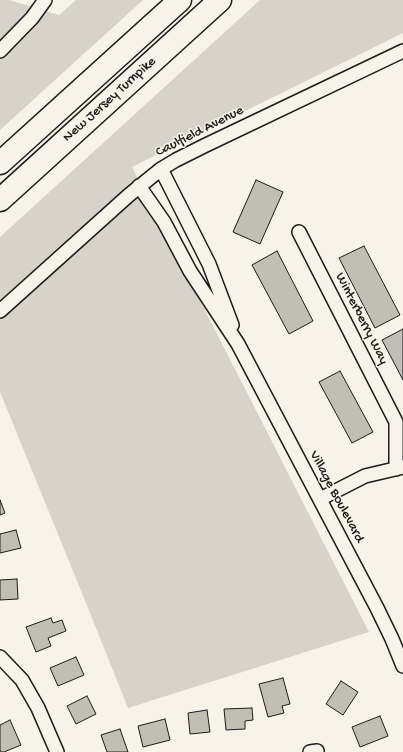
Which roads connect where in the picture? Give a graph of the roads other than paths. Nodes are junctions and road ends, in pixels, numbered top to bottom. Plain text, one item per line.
1 (45, 0) edge
2 (180, 0) edge
3 (220, 0) edge
4 (0, 50) edge
5 (403, 51) edge
6 (0, 163) edge
7 (161, 169) junction
8 (139, 186) junction
9 (0, 200) edge
10 (299, 232) dead end
11 (0, 311) edge
12 (238, 344) junction
13 (399, 468) edge
14 (320, 499) junction
15 (0, 657) edge
16 (403, 666) edge
17 (57, 752) edge

1 - 4 street
2 - 6 highway, New Jersey Turnpike
3 - 9 highway, New Jersey Turnpike
5 - 7 street, Caulfield Avenue
7 - 8 street, Caulfield Avenue
7 - 12 street, Village Boulevard
8 - 11 street, Caulfield Avenue
8 - 12 street, Village Boulevard
10 - 13 street, Winterberry Way
12 - 14 street, Village Boulevard
13 - 14 street
14 - 16 street, Village Boulevard
15 - 17 street

